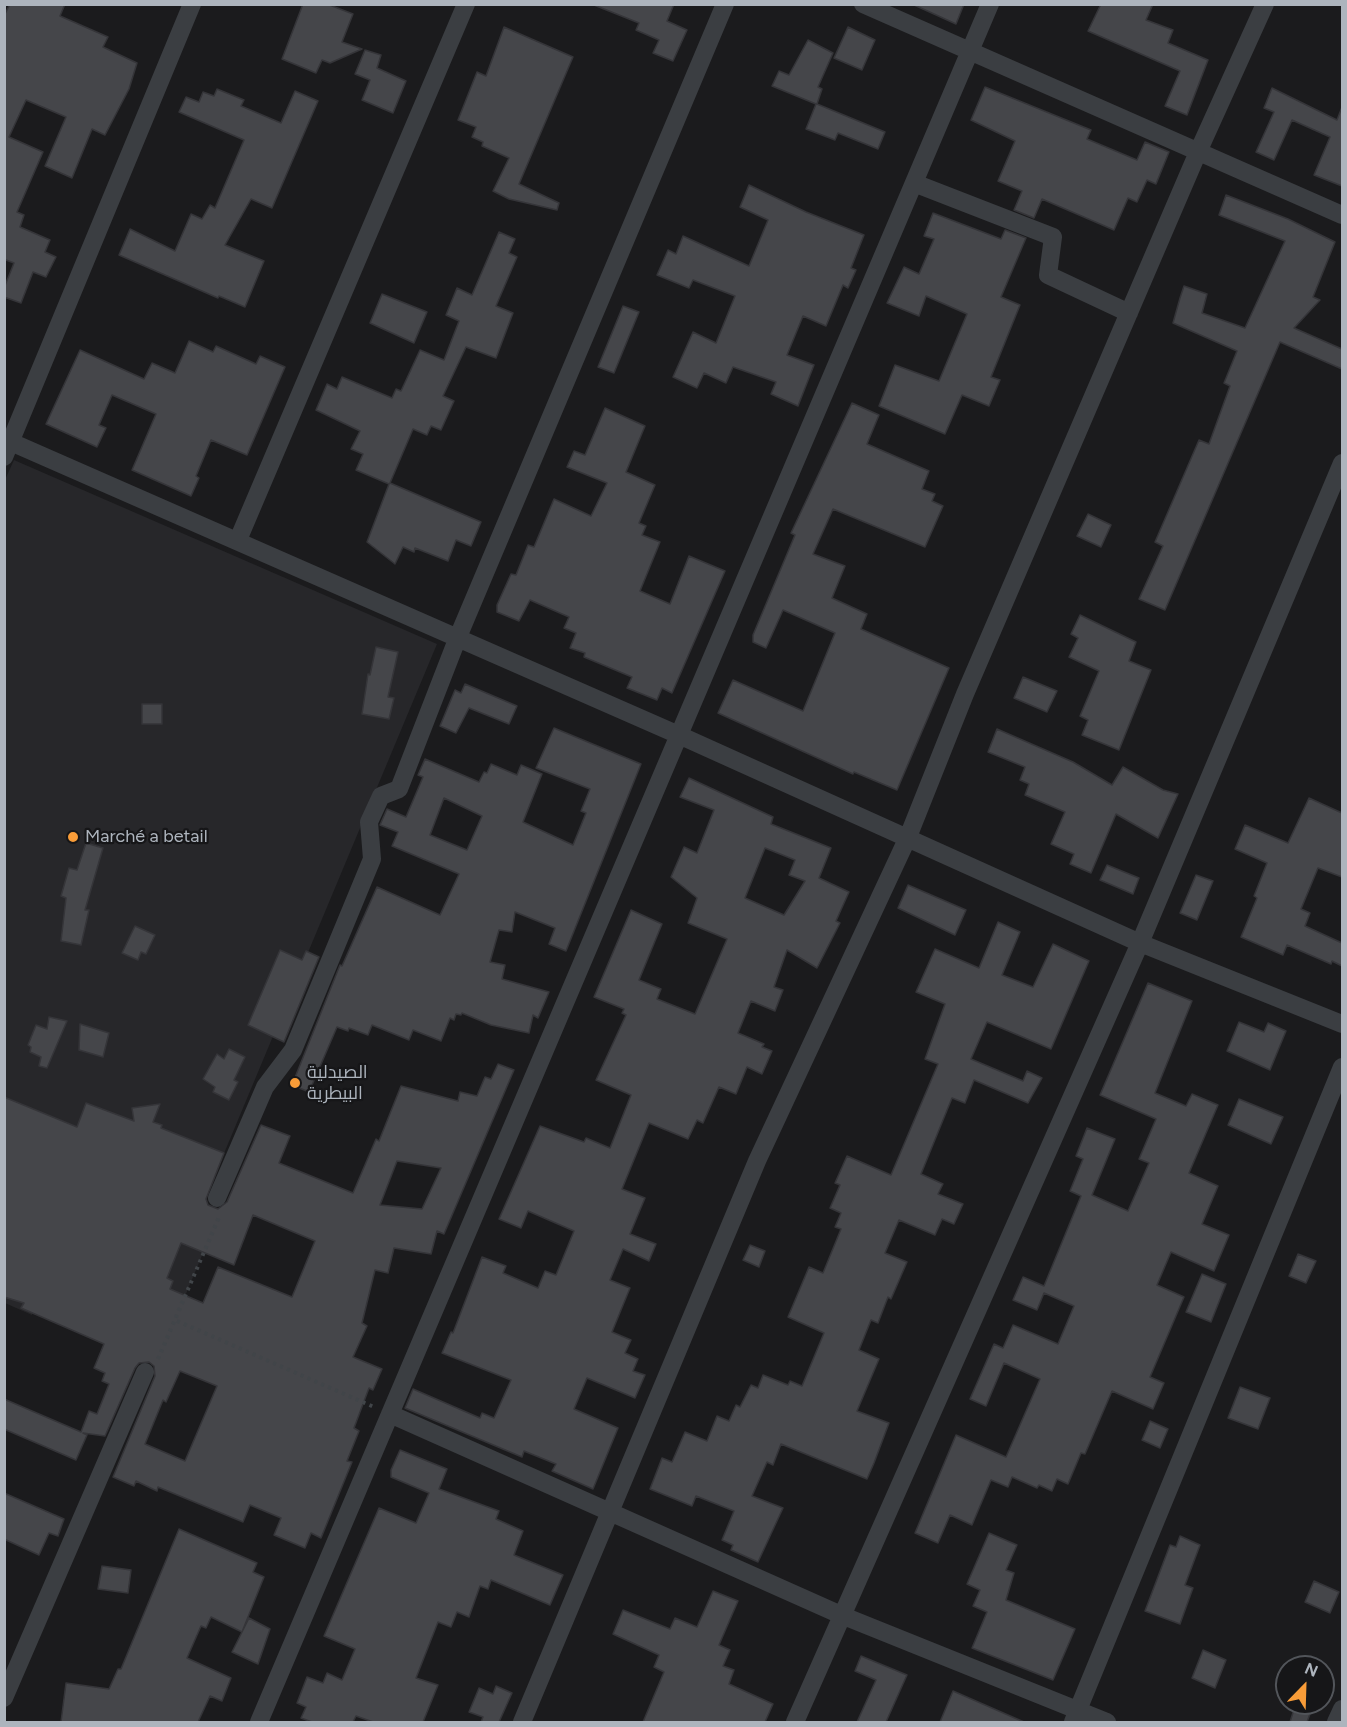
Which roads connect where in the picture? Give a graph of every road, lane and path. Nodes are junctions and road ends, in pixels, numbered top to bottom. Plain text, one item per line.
1 (192, 4) edge
2 (466, 4) edge
3 (725, 4) edge
4 (863, 4) edge
5 (990, 4) edge
6 (1265, 4) edge
7 (969, 53) junction
8 (1198, 152) junction
9 (914, 183) junction
10 (1342, 215) edge
11 (1128, 313) junction
12 (7, 446) edge
13 (1342, 463) edge
14 (238, 540) junction
15 (458, 637) junction
16 (681, 736) junction
17 (909, 837) junction
18 (1140, 943) junction
19 (1342, 1024) edge
20 (1342, 1067) edge
21 (217, 1198) joint
22 (177, 1321) junction
23 (145, 1372) joint
24 (390, 1414) junction
25 (609, 1514) junction
26 (841, 1616) junction
27 (4, 1698) edge
28 (1342, 1709) edge
29 (1076, 1716) edge
30 (259, 1722) edge
31 (522, 1722) edge
32 (795, 1722) edge
33 (1107, 1722) edge
34 (1336, 1722) edge

1 - 12 street
2 - 14 street
3 - 15 street
4 - 7 street
5 - 7 street
6 - 8 street
7 - 8 street
7 - 9 street
8 - 10 street
8 - 11 street
9 - 11 street
9 - 16 street
11 - 17 street
12 - 14 street
13 - 18 street
14 - 15 street
15 - 16 street
15 - 21 street
16 - 17 street
16 - 24 street
17 - 18 street
17 - 25 street
18 - 19 street
18 - 26 street
20 - 29 street
21 - 22 path
22 - 23 path
22 - 24 path
23 - 27 street
24 - 25 street
24 - 30 street
25 - 26 street
25 - 31 street
26 - 29 street
26 - 32 street
28 - 34 street
29 - 33 street

